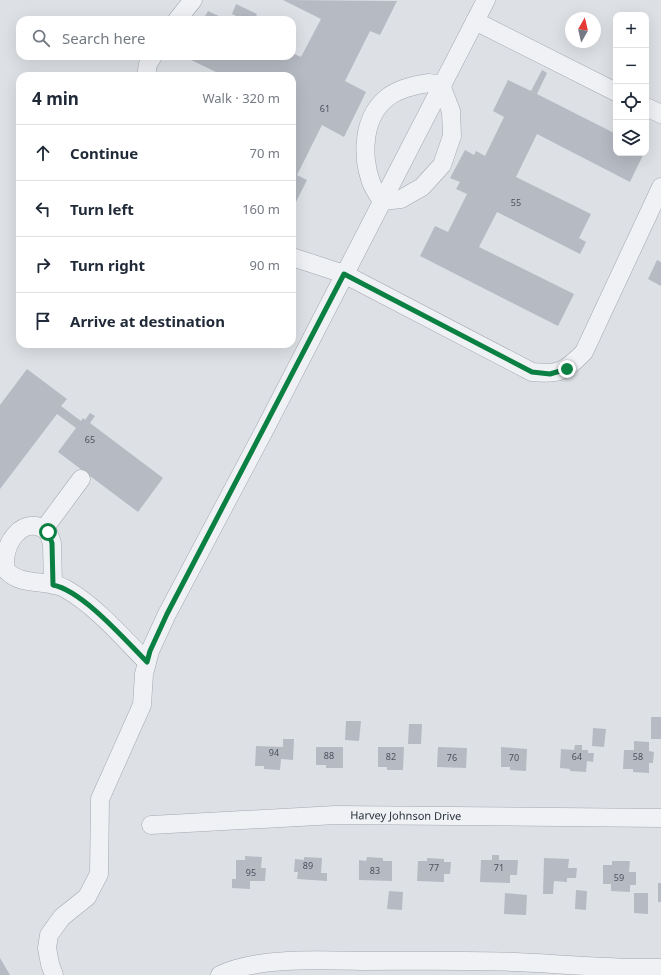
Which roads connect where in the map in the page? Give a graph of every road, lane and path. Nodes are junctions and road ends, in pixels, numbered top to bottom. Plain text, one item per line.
1 (193, 0) edge
2 (486, 0) edge
3 (180, 16) edge
4 (475, 21) junction
5 (150, 60) edge
6 (147, 72) edge
7 (441, 85) junction
8 (613, 90) edge
9 (649, 108) edge
10 (661, 114) edge
11 (661, 187) edge
12 (382, 200) junction
13 (296, 258) edge
14 (344, 274) junction
15 (81, 479) dead end
16 (44, 529) junction
17 (5, 578) edge
18 (53, 585) junction
19 (147, 662) junction
20 (661, 818) edge
21 (150, 825) dead end
22 (515, 968) edge
23 (661, 968) edge
24 (628, 972) edge
25 (54, 975) edge
26 (220, 975) edge

1 - 3 street
2 - 4 street
4 - 7 street
4 - 8 street
5 - 6 street
7 - 12 street
7 - 12 street
7 - 12 street
9 - 10 street
11 - 14 street
12 - 14 street
13 - 14 street
14 - 19 street
15 - 16 street
16 - 17 street
16 - 18 street
17 - 18 street
18 - 19 street
19 - 25 street
20 - 21 street, Harvey Johnson Drive
22 - 24 street
22 - 26 street
23 - 24 street

